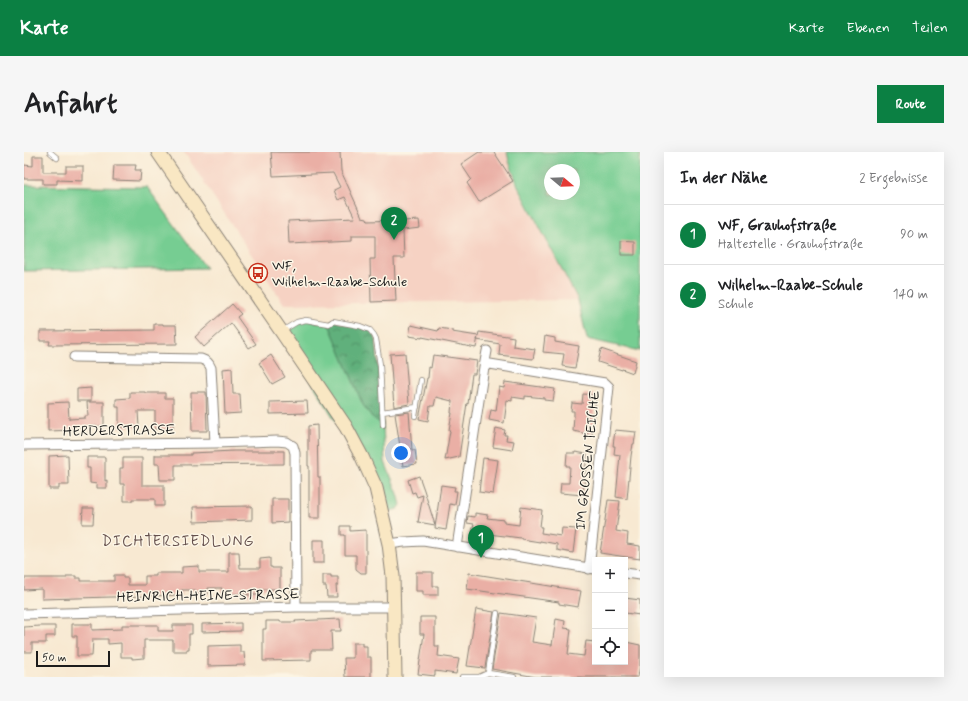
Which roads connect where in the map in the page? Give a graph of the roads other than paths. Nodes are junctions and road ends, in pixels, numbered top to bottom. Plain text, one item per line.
1 (50, 152) edge
2 (158, 152) edge
3 (57, 158) dead end
4 (281, 331) junction
5 (486, 351) dead end
6 (74, 357) dead end
7 (484, 367) junction
8 (421, 380) dead end
9 (417, 407) junction
10 (382, 412) junction
11 (415, 416) dead end
12 (383, 426) dead end
13 (215, 443) junction
14 (24, 445) edge
15 (389, 544) junction
16 (457, 547) junction
17 (593, 557) edge
18 (592, 569) edge
19 (628, 573) edge
20 (640, 575) edge
21 (296, 607) junction
22 (393, 607) junction
23 (497, 613) dead end
24 (24, 614) edge
25 (488, 673) junction
26 (395, 677) edge
27 (462, 677) edge
28 (514, 677) edge

1 - 3 lane
2 - 4 main road
4 - 10 lane
4 - 15 main road
5 - 7 street
6 - 13 street
7 - 16 street
7 - 17 street, IM GROSSEN TEICHE
8 - 9 lane
9 - 10 lane
9 - 11 lane
10 - 12 lane
13 - 14 street, HERDERSTRASSE
13 - 21 street, HERDERSTRASSE
15 - 16 street
15 - 22 main road
16 - 18 street
19 - 20 street
21 - 22 street, HEINRICH-HEINE-STRASSE
21 - 24 street, HEINRICH-HEINE-STRASSE
22 - 26 main road
23 - 25 lane
25 - 27 lane
25 - 28 lane

